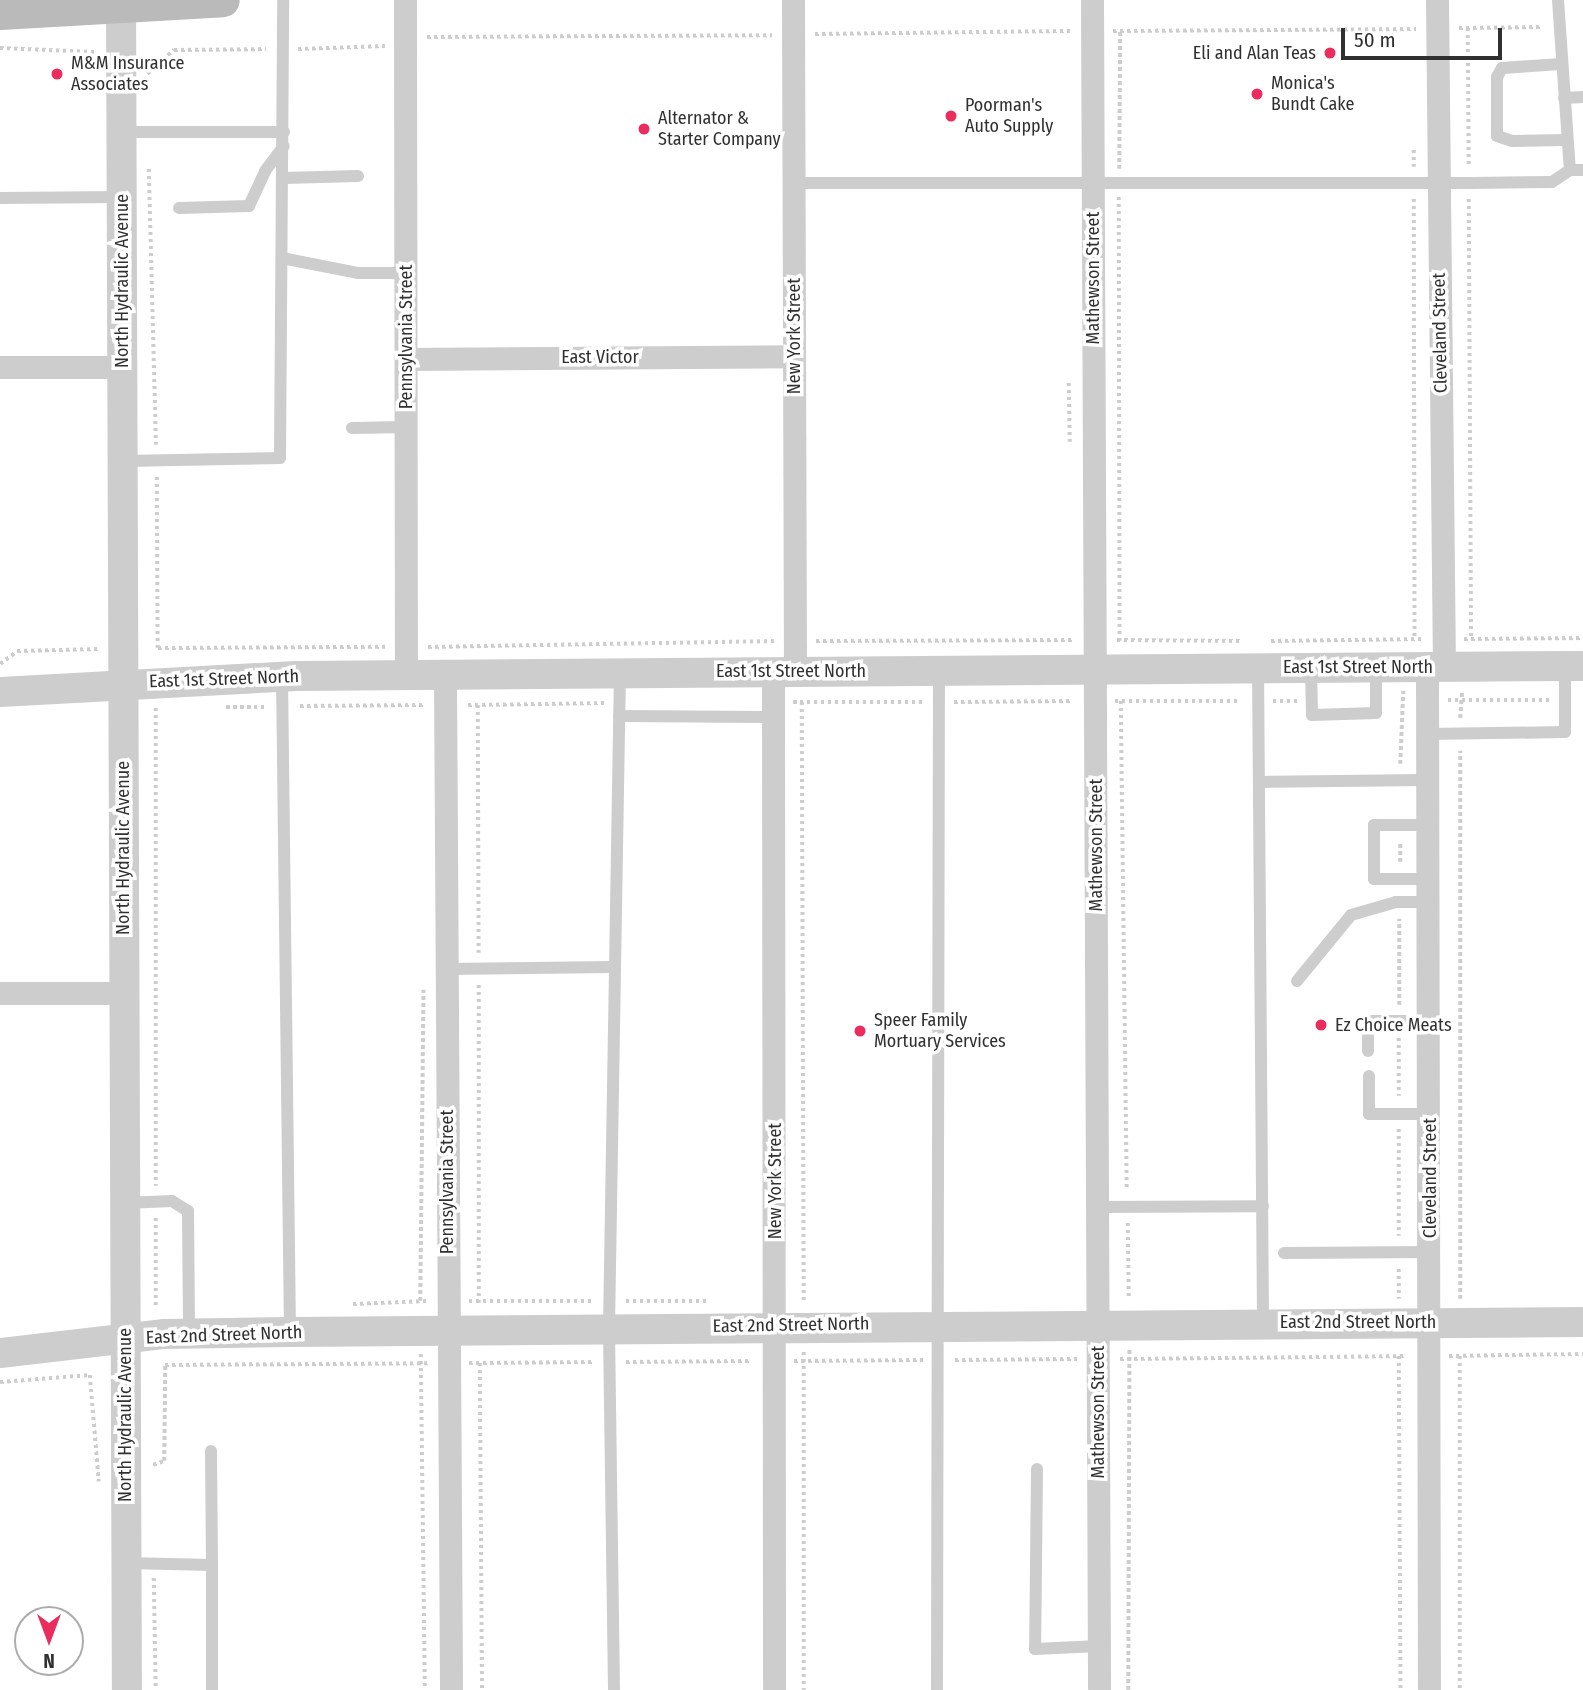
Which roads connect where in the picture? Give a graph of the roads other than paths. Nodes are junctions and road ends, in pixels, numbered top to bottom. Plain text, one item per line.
1 (223, 0) edge
2 (283, 0) edge
3 (405, 0) edge
4 (793, 0) edge
5 (1092, 0) edge
6 (1437, 0) edge
7 (1558, 0) edge
8 (121, 4) edge
9 (48, 6) edge
10 (0, 13) edge
11 (1561, 64) junction
12 (1583, 97) edge
13 (1564, 98) junction
14 (135, 132) junction
15 (284, 139) junction
16 (1567, 140) junction
17 (1576, 170) edge
18 (358, 176) dead end
19 (284, 178) junction
20 (794, 183) junction
21 (1439, 183) junction
22 (1093, 185) junction
23 (122, 197) junction
24 (0, 198) edge
25 (179, 208) dead end
26 (282, 258) junction
27 (405, 273) junction
28 (794, 356) junction
29 (405, 359) junction
30 (0, 367) edge
31 (123, 367) junction
32 (406, 427) junction
33 (352, 428) dead end
34 (123, 461) junction
35 (1255, 650) junction
36 (1107, 654) junction
37 (1439, 655) junction
38 (406, 661) junction
39 (1574, 666) edge
40 (1311, 667) junction
41 (1376, 667) junction
42 (939, 670) junction
43 (784, 671) junction
44 (620, 673) junction
45 (445, 674) junction
46 (282, 676) junction
47 (122, 683) junction
48 (0, 692) edge
49 (773, 709) junction
50 (619, 710) junction
51 (1427, 734) junction
52 (1427, 780) junction
53 (1259, 782) junction
54 (1428, 825) junction
55 (1428, 890) junction
56 (612, 967) junction
57 (446, 969) junction
58 (1297, 981) dead end
59 (0, 993) edge
60 (123, 993) junction
61 (1429, 1021) junction
62 (1368, 1051) dead end
63 (1369, 1076) dead end
64 (1430, 1114) junction
65 (124, 1203) junction
66 (1262, 1206) junction
67 (1097, 1208) junction
68 (1431, 1252) junction
69 (1284, 1253) dead end
70 (1451, 1307) junction
71 (795, 1311) junction
72 (1097, 1311) junction
73 (610, 1314) junction
74 (434, 1315) junction
75 (189, 1322) junction
76 (1263, 1322) junction
77 (1583, 1322) edge
78 (937, 1324) junction
79 (290, 1332) junction
80 (125, 1339) junction
81 (0, 1353) edge
82 (211, 1451) dead end
83 (1037, 1469) dead end
84 (140, 1564) junction
85 (212, 1565) junction
86 (1099, 1646) junction
87 (127, 1690) edge
88 (212, 1690) edge
89 (451, 1690) edge
90 (614, 1690) edge
91 (774, 1690) edge
92 (937, 1690) edge
93 (1099, 1690) edge
94 (1429, 1690) edge

1 - 8 main road
2 - 15 lane
3 - 27 street, Pennsylvania Street
4 - 20 street, New York Street
5 - 22 street, Mathewson Street
6 - 21 street, Cleveland Street
7 - 11 lane
8 - 9 main road
8 - 14 street, North Hydraulic Avenue
9 - 10 main road
11 - 13 lane
11 - 16 lane
12 - 13 lane
13 - 16 lane
14 - 15 lane
14 - 23 street, North Hydraulic Avenue
15 - 19 lane
15 - 25 lane
16 - 17 lane
17 - 21 lane
18 - 19 lane
19 - 26 lane
20 - 22 lane
20 - 28 street, New York Street
21 - 22 lane
21 - 37 street, Cleveland Street
22 - 36 street, Mathewson Street
23 - 24 lane
23 - 31 street, North Hydraulic Avenue
26 - 27 lane
26 - 34 lane
27 - 29 street, Pennsylvania Street
28 - 29 street, East Victor
28 - 43 street, New York Street
29 - 32 street, Pennsylvania Street
30 - 31 street
31 - 34 street, North Hydraulic Avenue
32 - 33 lane
32 - 38 street, Pennsylvania Street
34 - 47 street, North Hydraulic Avenue
35 - 36 street, East 1st Street North
35 - 40 street, East 1st Street North
35 - 53 lane
36 - 42 street, East 1st Street North
36 - 67 street, Mathewson Street
37 - 39 street, East 1st Street North
37 - 41 street, East 1st Street North
37 - 51 street, Cleveland Street
38 - 45 street, East 1st Street North
38 - 46 street, East 1st Street North
39 - 51 lane
40 - 41 street, East 1st Street North
40 - 41 lane
42 - 43 street, East 1st Street North
42 - 78 lane
43 - 44 street, East 1st Street North
43 - 49 street, New York Street
44 - 45 street, East 1st Street North
44 - 50 lane
45 - 57 street, Pennsylvania Street
46 - 47 street, East 1st Street North
46 - 79 lane
47 - 48 street, East 1st Street North
47 - 60 street, North Hydraulic Avenue
49 - 50 lane
49 - 71 street, New York Street
50 - 56 lane
51 - 52 street, Cleveland Street
52 - 53 lane
52 - 54 street, Cleveland Street
53 - 66 lane
54 - 55 street, Cleveland Street
54 - 55 lane
55 - 58 lane
55 - 61 street, Cleveland Street
56 - 57 lane
56 - 73 lane
57 - 74 street, Pennsylvania Street
59 - 60 street
60 - 65 street, North Hydraulic Avenue
61 - 62 lane
61 - 64 street, Cleveland Street
63 - 64 lane
64 - 68 street, Cleveland Street
65 - 75 lane
65 - 80 street, North Hydraulic Avenue
66 - 67 lane
66 - 76 lane
67 - 72 street, Mathewson Street
68 - 69 lane
68 - 70 street, Cleveland Street
70 - 76 street, East 2nd Street North
70 - 77 street, East 2nd Street North
70 - 94 street, Cleveland Street
71 - 73 street, East 2nd Street North
71 - 78 street, East 2nd Street North
71 - 91 street, New York Street
72 - 76 street, East 2nd Street North
72 - 78 street, East 2nd Street North
72 - 86 street, Mathewson Street
73 - 74 street, East 2nd Street North
73 - 90 lane
74 - 79 street, East 2nd Street North
74 - 89 street, Pennsylvania Street
75 - 79 street, East 2nd Street North
75 - 80 street, East 2nd Street North
78 - 92 lane
80 - 81 street, East 2nd Street North
80 - 84 street, North Hydraulic Avenue
82 - 85 lane
83 - 86 lane
84 - 85 lane
84 - 87 street, North Hydraulic Avenue
85 - 88 lane
86 - 93 street, Mathewson Street

